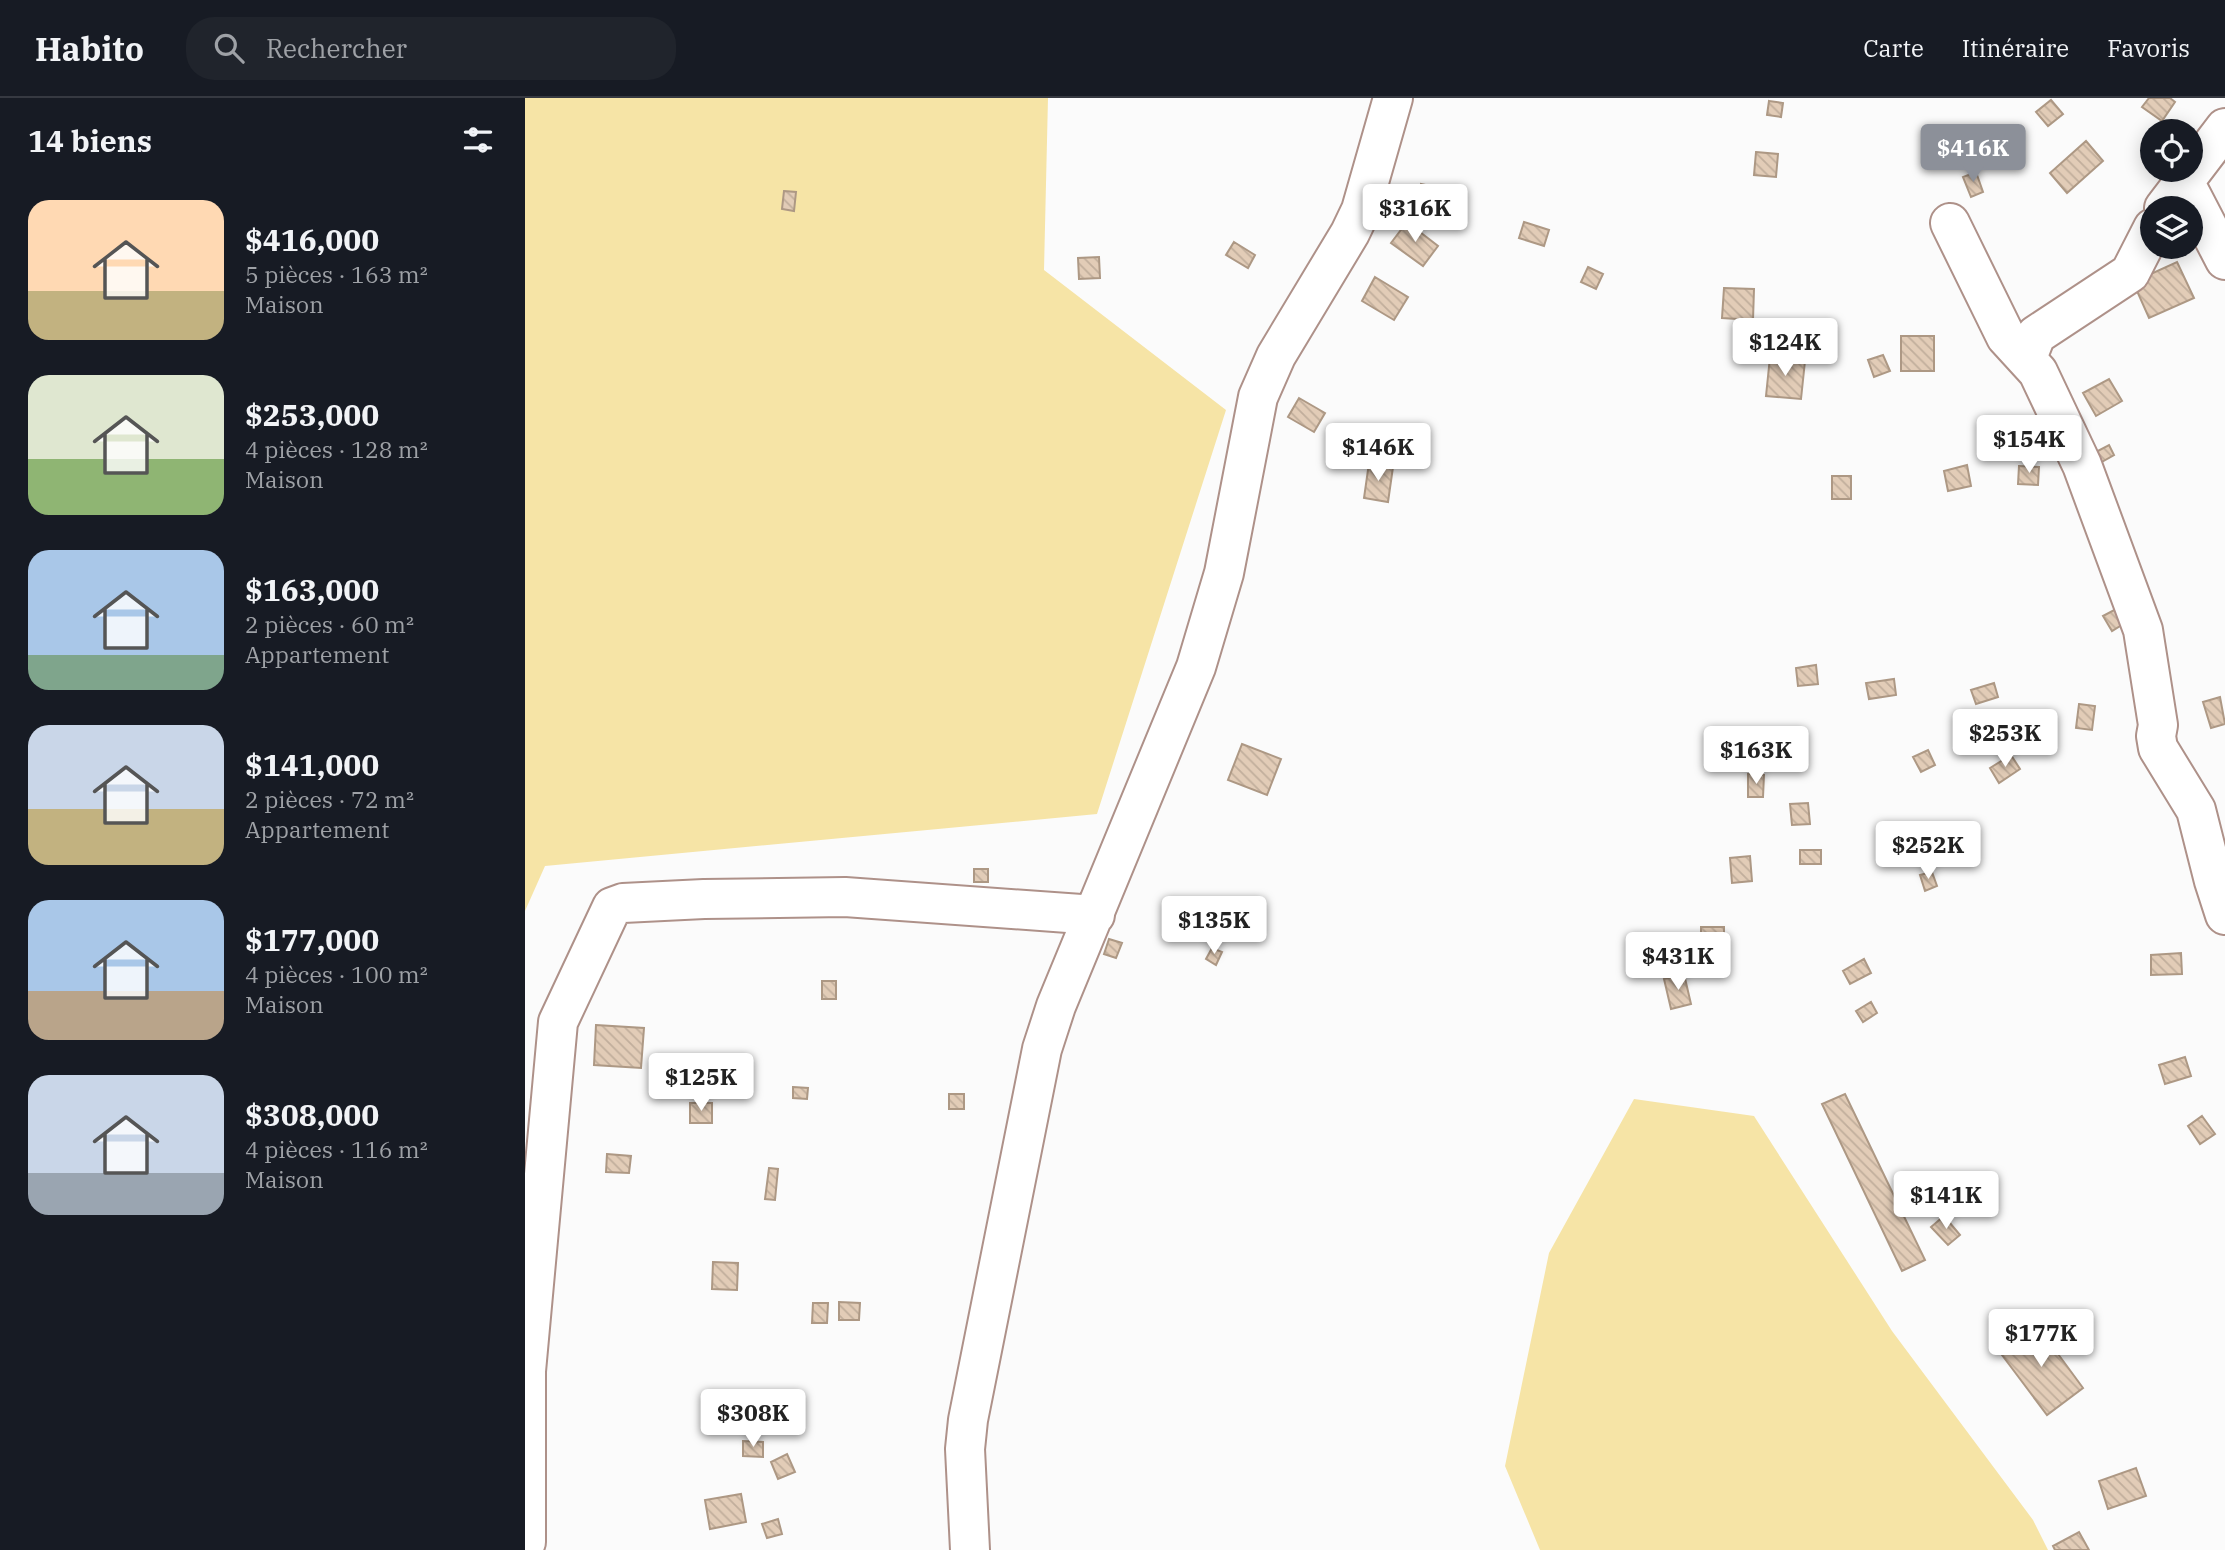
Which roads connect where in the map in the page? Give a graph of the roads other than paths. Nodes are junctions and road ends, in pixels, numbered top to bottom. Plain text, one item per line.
1 (1393, 98) edge
2 (2225, 128) edge
3 (2175, 196) edge
4 (1950, 223) dead end
5 (2203, 232) edge
6 (2140, 254) edge
7 (2225, 260) edge
8 (2027, 358) junction
9 (1095, 915) junction
10 (2225, 915) edge
11 (526, 1542) edge
12 (970, 1550) edge

1 - 9 lane
2 - 3 lane
4 - 8 lane
5 - 7 lane
6 - 8 lane
8 - 10 lane
9 - 11 lane
9 - 12 lane

